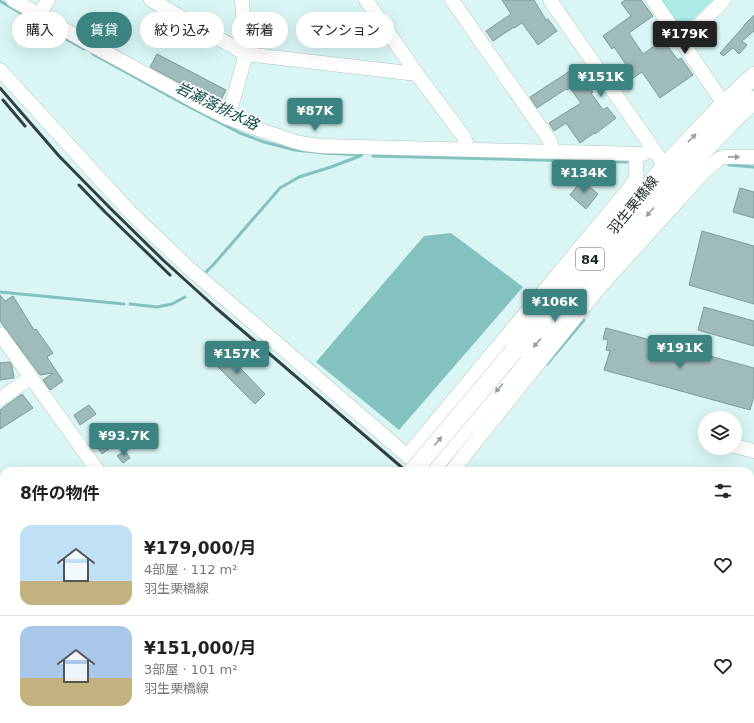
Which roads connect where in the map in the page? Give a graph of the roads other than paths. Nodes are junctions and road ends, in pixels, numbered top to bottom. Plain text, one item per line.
1 (13, 0) edge
2 (48, 0) edge
3 (152, 0) edge
4 (242, 0) edge
5 (366, 0) edge
6 (452, 0) edge
7 (550, 0) edge
8 (653, 0) edge
9 (724, 0) edge
10 (34, 12) edge
11 (41, 12) edge
12 (68, 31) edge
13 (682, 42) junction
14 (246, 54) junction
15 (0, 70) edge
16 (418, 74) junction
17 (754, 76) edge
18 (754, 100) edge
19 (724, 104) junction
20 (228, 118) junction
21 (652, 147) junction
22 (468, 150) junction
23 (553, 151) junction
24 (636, 154) junction
25 (754, 157) edge
26 (665, 166) junction
27 (678, 189) junction
28 (0, 334) edge
29 (519, 354) junction
30 (31, 377) junction
31 (0, 399) edge
32 (742, 448) edge
33 (754, 451) edge
34 (410, 463) edge
35 (95, 467) edge
36 (433, 467) edge
37 (455, 467) edge

1 - 10 street
2 - 11 street
3 - 14 street
4 - 14 street
5 - 16 street
6 - 23 street
7 - 21 street
8 - 13 street
9 - 13 street
12 - 20 street
13 - 19 street
14 - 16 street
14 - 20 street
15 - 34 street
16 - 22 street
17 - 19 main road, 羽生栗橋線 / 84
18 - 27 main road, 羽生栗橋線 / 84
26 -> 19 main road, 羽生栗橋線 / 84
20 - 22 street
21 - 24 street
21 - 26 street
22 - 23 street
23 - 24 street
24 - 34 street
27 -> 25 street
26 - 27 street
26 - 29 main road, 羽生栗橋線 / 84
27 -> 29 main road, 羽生栗橋線 / 84
27 - 37 street
28 - 30 street
34 -> 29 main road, 羽生栗橋線 / 84, bridge
29 -> 36 main road, 羽生栗橋線 / 84
30 - 31 street
30 - 35 street
32 - 33 street

